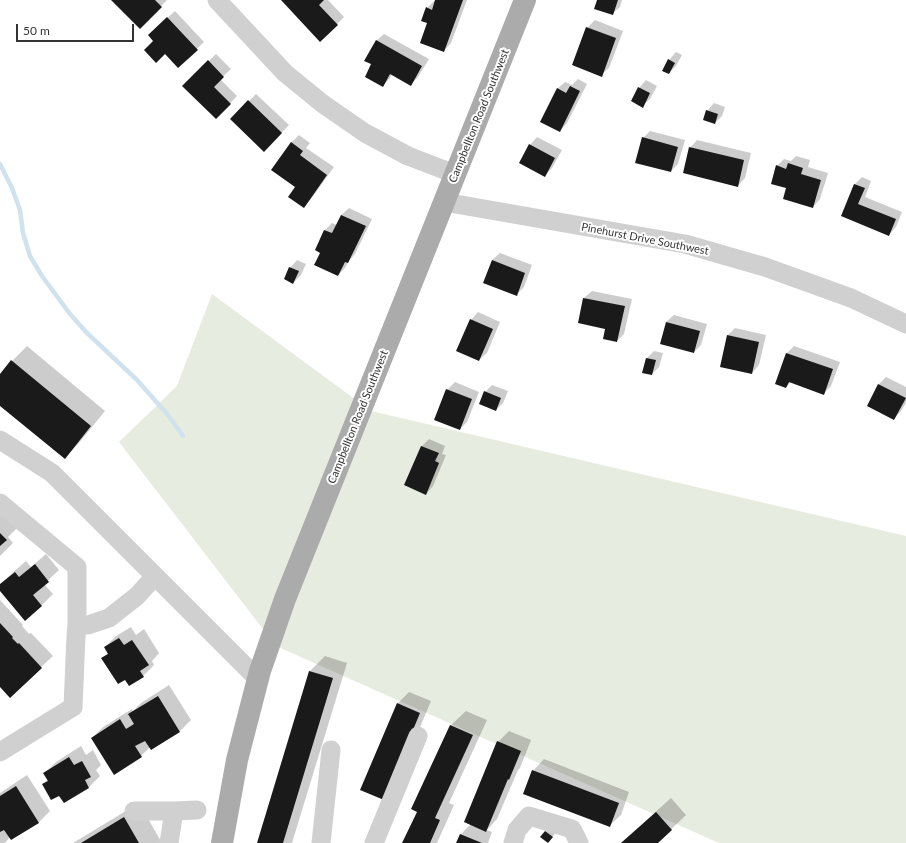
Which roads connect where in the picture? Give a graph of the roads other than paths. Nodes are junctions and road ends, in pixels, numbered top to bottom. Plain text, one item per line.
1 (217, 0) edge
2 (525, 0) edge
3 (455, 174) junction
4 (444, 202) junction
5 (906, 324) edge
6 (0, 440) edge
7 (0, 503) edge
8 (155, 576) junction
9 (77, 624) junction
10 (258, 678) junction
11 (418, 736) dead end
12 (331, 750) dead end
13 (0, 752) edge
14 (197, 810) dead end
15 (134, 811) dead end
16 (174, 811) junction
17 (169, 843) edge
18 (222, 843) edge
19 (321, 843) edge
20 (374, 843) edge
21 (513, 843) edge
22 (579, 843) edge

1 - 3 street
2 - 3 main road, Campbellton Road Southwest
3 - 4 main road, Campbellton Road Southwest
4 - 5 street, Pinehurst Drive Southwest
4 - 10 main road, Campbellton Road Southwest
6 - 8 street
7 - 9 street
8 - 9 street
8 - 10 street
9 - 13 street
10 - 18 main road, Campbellton Road Southwest
11 - 20 street
12 - 19 street
14 - 16 street
15 - 16 street
16 - 17 street
21 - 22 street

